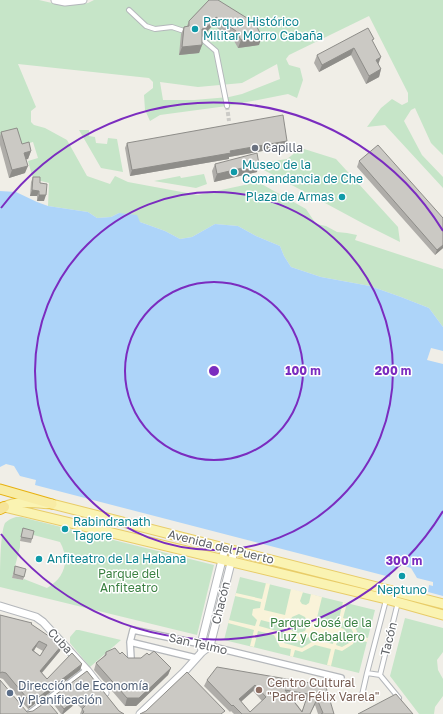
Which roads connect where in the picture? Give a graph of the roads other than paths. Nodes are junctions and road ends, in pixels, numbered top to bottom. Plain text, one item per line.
1 (55, 0) edge
2 (83, 0) edge
3 (129, 10) dead end
4 (184, 31) edge
5 (202, 39) edge
6 (227, 106) tunnel mouth
7 (0, 489) edge
8 (52, 504) junction
9 (1, 509) edge
10 (225, 548) junction
11 (234, 551) junction
12 (222, 559) junction
13 (232, 562) junction
14 (388, 590) junction
15 (400, 593) junction
16 (386, 599) junction
17 (398, 602) junction
18 (443, 604) edge
19 (0, 606) edge
20 (443, 615) edge
21 (130, 642) junction
22 (201, 644) junction
23 (210, 646) junction
24 (202, 652) junction
25 (132, 658) edge
26 (196, 658) junction
27 (86, 670) junction
28 (367, 673) junction
29 (380, 676) junction
30 (341, 678) dead end
31 (363, 699) dead end
32 (111, 701) edge
33 (402, 702) edge
34 (22, 709) edge
35 (28, 714) edge
36 (140, 714) edge

1 - 2 street
3 - 4 street
5 - 6 street
7 - 8 highway, Avenida del Puerto
8 - 9 main road
8 - 10 main road, Avenida del Puerto
9 - 12 main road, Avenida del Puerto
10 - 11 main road, Avenida del Puerto
10 - 12 street, Chacón
11 - 13 street, Chacón
11 - 14 main road, Avenida del Puerto
12 - 13 main road, Avenida del Puerto
12 - 22 street, Chacón
13 - 16 main road, Avenida del Puerto
13 - 23 street, Chacón
14 - 15 main road, Avenida del Puerto
14 - 16 main road
15 - 17 main road
15 - 18 main road, Avenida del Puerto
16 - 17 main road, Avenida del Puerto
16 - 28 street, Tacón
17 - 20 main road, Avenida del Puerto
17 - 29 street, Tacón
19 - 27 street, Cuba
21 - 22 street, San Telmo
21 - 25 street
21 - 26 street, San Telmo
22 - 23 street, San Telmo
22 - 24 street, Chacón
23 - 24 street
23 - 30 street, San Telmo
24 - 26 street
26 - 36 street
27 - 32 street, Cuba
27 - 35 street
28 - 29 street
28 - 31 street, Tacón
29 - 33 street
34 - 35 street

